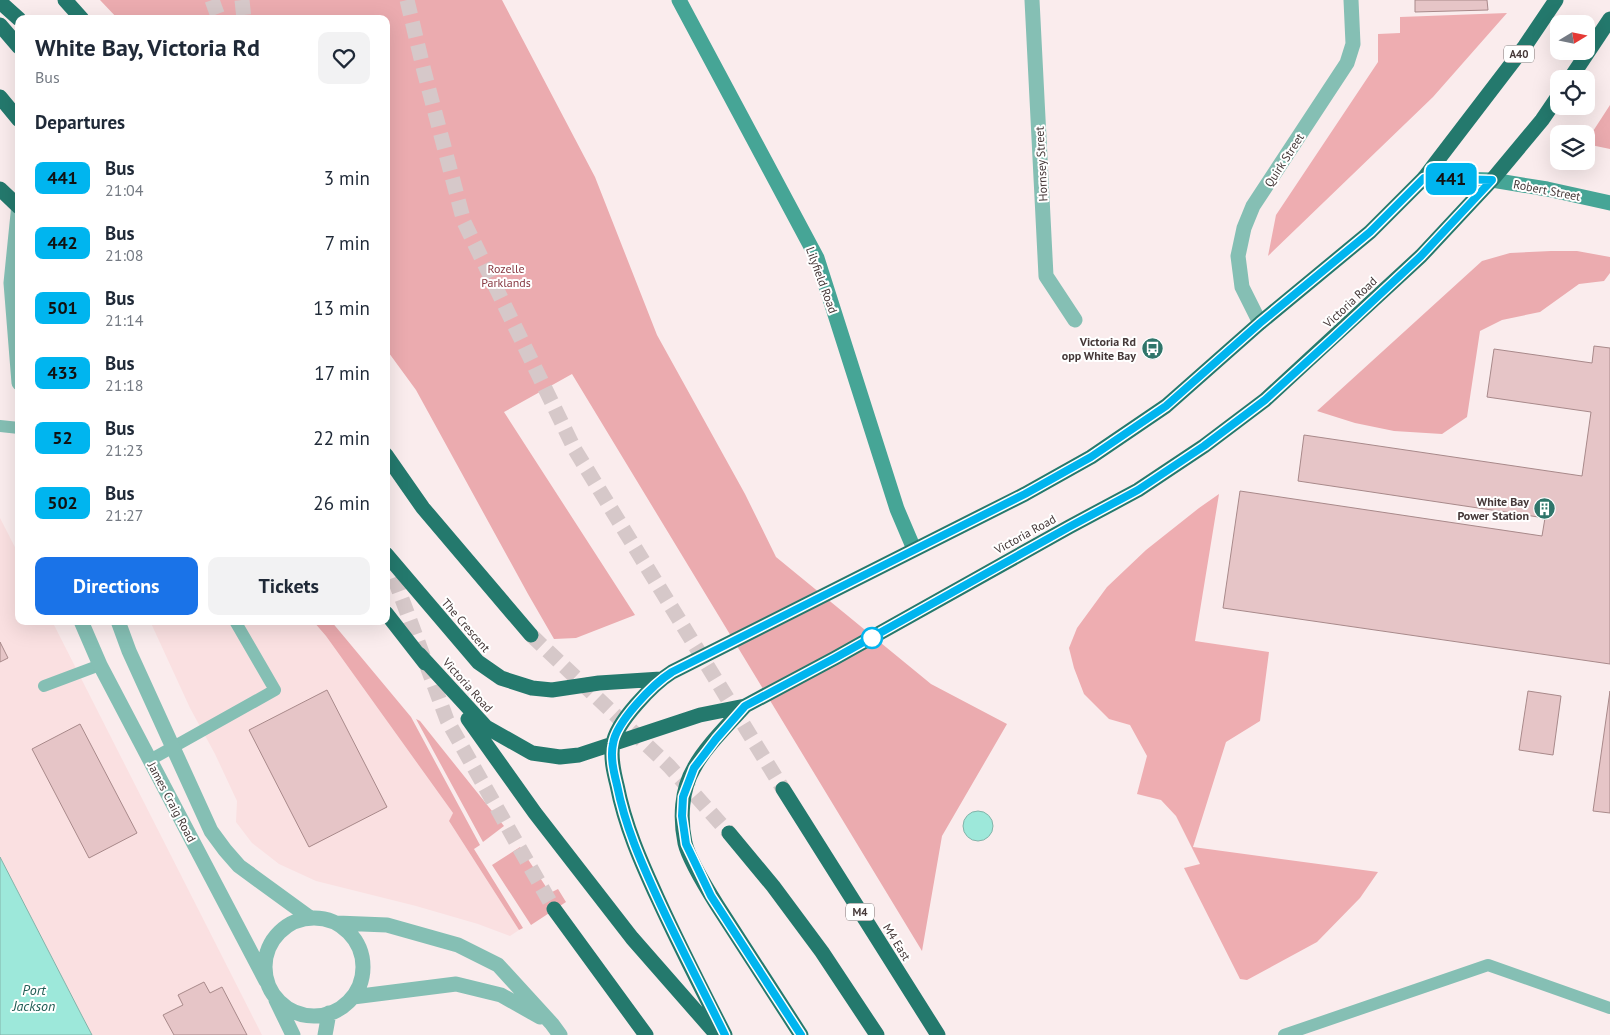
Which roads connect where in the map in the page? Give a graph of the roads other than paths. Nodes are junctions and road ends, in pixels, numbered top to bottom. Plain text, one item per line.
1 (65, 0) edge
2 (680, 0) edge
3 (1032, 0) edge
4 (1352, 0) edge
5 (1556, 0) edge
6 (0, 2) edge
7 (15, 15) edge
8 (78, 15) edge
9 (1610, 19) edge
10 (0, 25) edge
11 (15, 43) edge
12 (1576, 70) edge
13 (0, 97) edge
14 (1550, 108) edge
15 (15, 115) edge
16 (1424, 178) junction
17 (1492, 180) junction
18 (0, 189) edge
19 (15, 203) edge
20 (1610, 203) edge
21 (15, 244) edge
22 (1075, 320) dead end
23 (1260, 323) junction
24 (15, 326) edge
25 (0, 426) edge
26 (15, 428) edge
27 (390, 461) edge
28 (914, 549) junction
29 (390, 559) edge
30 (390, 618) edge
31 (83, 625) edge
32 (120, 625) edge
33 (237, 625) edge
34 (531, 635) tunnel mouth
35 (419, 654) junction
36 (100, 665) junction
37 (666, 676) junction
38 (44, 686) dead end
39 (745, 706) junction
40 (612, 744) junction
41 (173, 747) junction
42 (150, 760) junction
43 (783, 789) tunnel mouth
44 (729, 833) tunnel mouth
45 (554, 909) tunnel mouth
46 (309, 917) junction
47 (337, 923) junction
48 (266, 981) junction
49 (274, 996) junction
50 (353, 997) junction
51 (1610, 1008) edge
52 (329, 1014) junction
53 (556, 1029) edge
54 (293, 1035) edge
55 (325, 1035) edge
56 (646, 1035) edge
57 (717, 1035) edge
58 (725, 1035) edge
59 (801, 1035) edge
60 (877, 1035) edge
61 (938, 1035) edge
62 (1284, 1035) edge

1 - 8 highway
2 - 28 main road, Lilyfield Road
3 - 22 street, Hornsey Street
4 - 23 street, Quirk Street
5 - 16 highway, A40
6 - 7 highway
9 - 12 highway
10 - 11 highway
13 - 15 highway
14 - 17 highway, Victoria Road
16 - 17 main road, Robert Street
16 - 23 highway, A40
17 - 20 main road, Robert Street
17 - 39 highway, Victoria Road
18 - 19 highway
21 - 24 street
23 - 28 highway, A40
25 - 26 lane
27 - 34 highway
28 - 37 highway, A40
29 - 37 highway, The Crescent
30 - 35 highway
31 - 36 street, James Craig Road
32 - 41 street, James Craig Road
33 - 41 lane
35 - 40 highway, Victoria Road
35 - 57 highway
36 - 38 lane
36 - 42 street, James Craig Road
37 - 40 highway
39 - 40 highway, Victoria Road
39 - 59 highway
40 - 58 highway
41 - 42 lane
41 - 46 street, James Craig Road
42 - 48 street, James Craig Road
43 - 61 highway, M4 East / M4
44 - 60 highway
45 - 56 highway
46 - 47 street
46 - 48 street
47 - 50 street
47 - 53 street
48 - 49 street
49 - 52 street
49 - 54 street
50 - 52 street
50 - 53 street
51 - 62 lane
52 - 55 street

